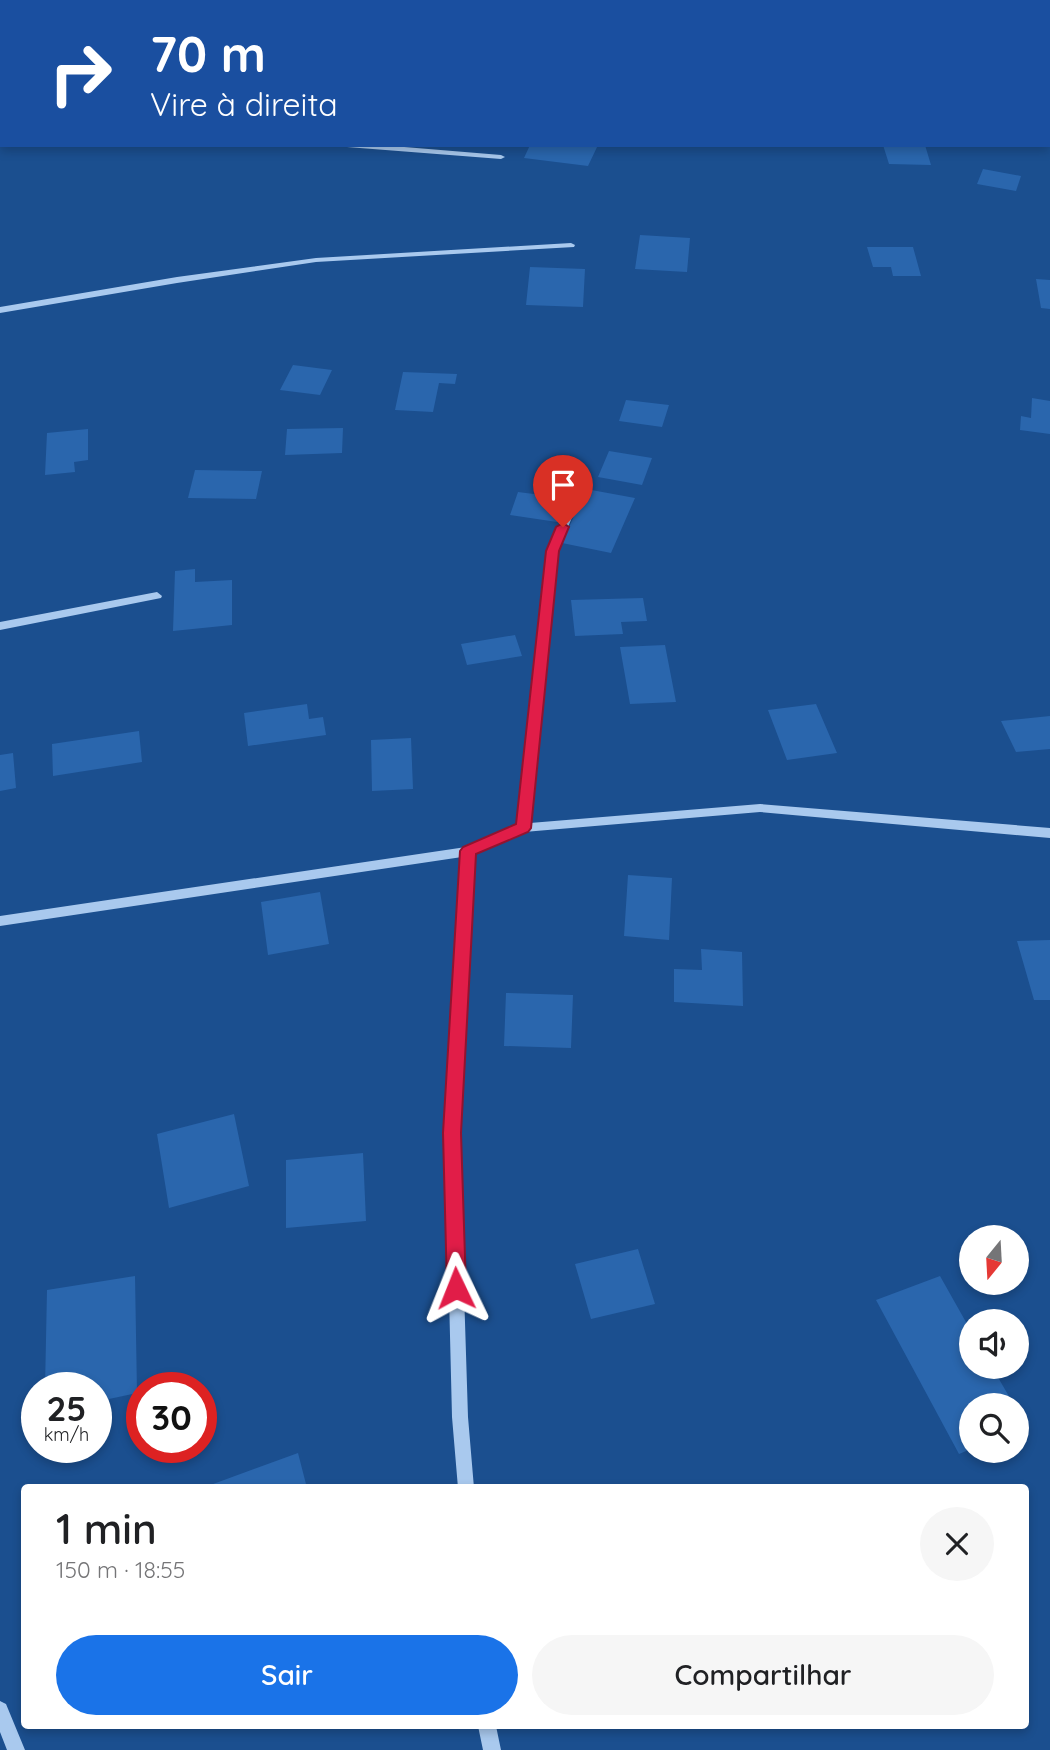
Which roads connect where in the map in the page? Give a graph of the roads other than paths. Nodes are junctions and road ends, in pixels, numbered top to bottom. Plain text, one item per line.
1 (371, 147) edge
2 (501, 158) dead end
3 (571, 246) dead end
4 (0, 310) edge
5 (583, 479) dead end
6 (158, 596) dead end
7 (0, 626) edge
8 (523, 828) junction
9 (1050, 833) edge
10 (468, 851) junction
11 (0, 921) edge
12 (466, 1484) edge
13 (0, 1710) edge
14 (488, 1729) edge
15 (16, 1750) edge
16 (492, 1750) edge

1 - 2 street
3 - 4 street
5 - 8 street
6 - 7 street
8 - 9 street
8 - 10 street
10 - 11 street
10 - 12 street
13 - 15 street
14 - 16 street

